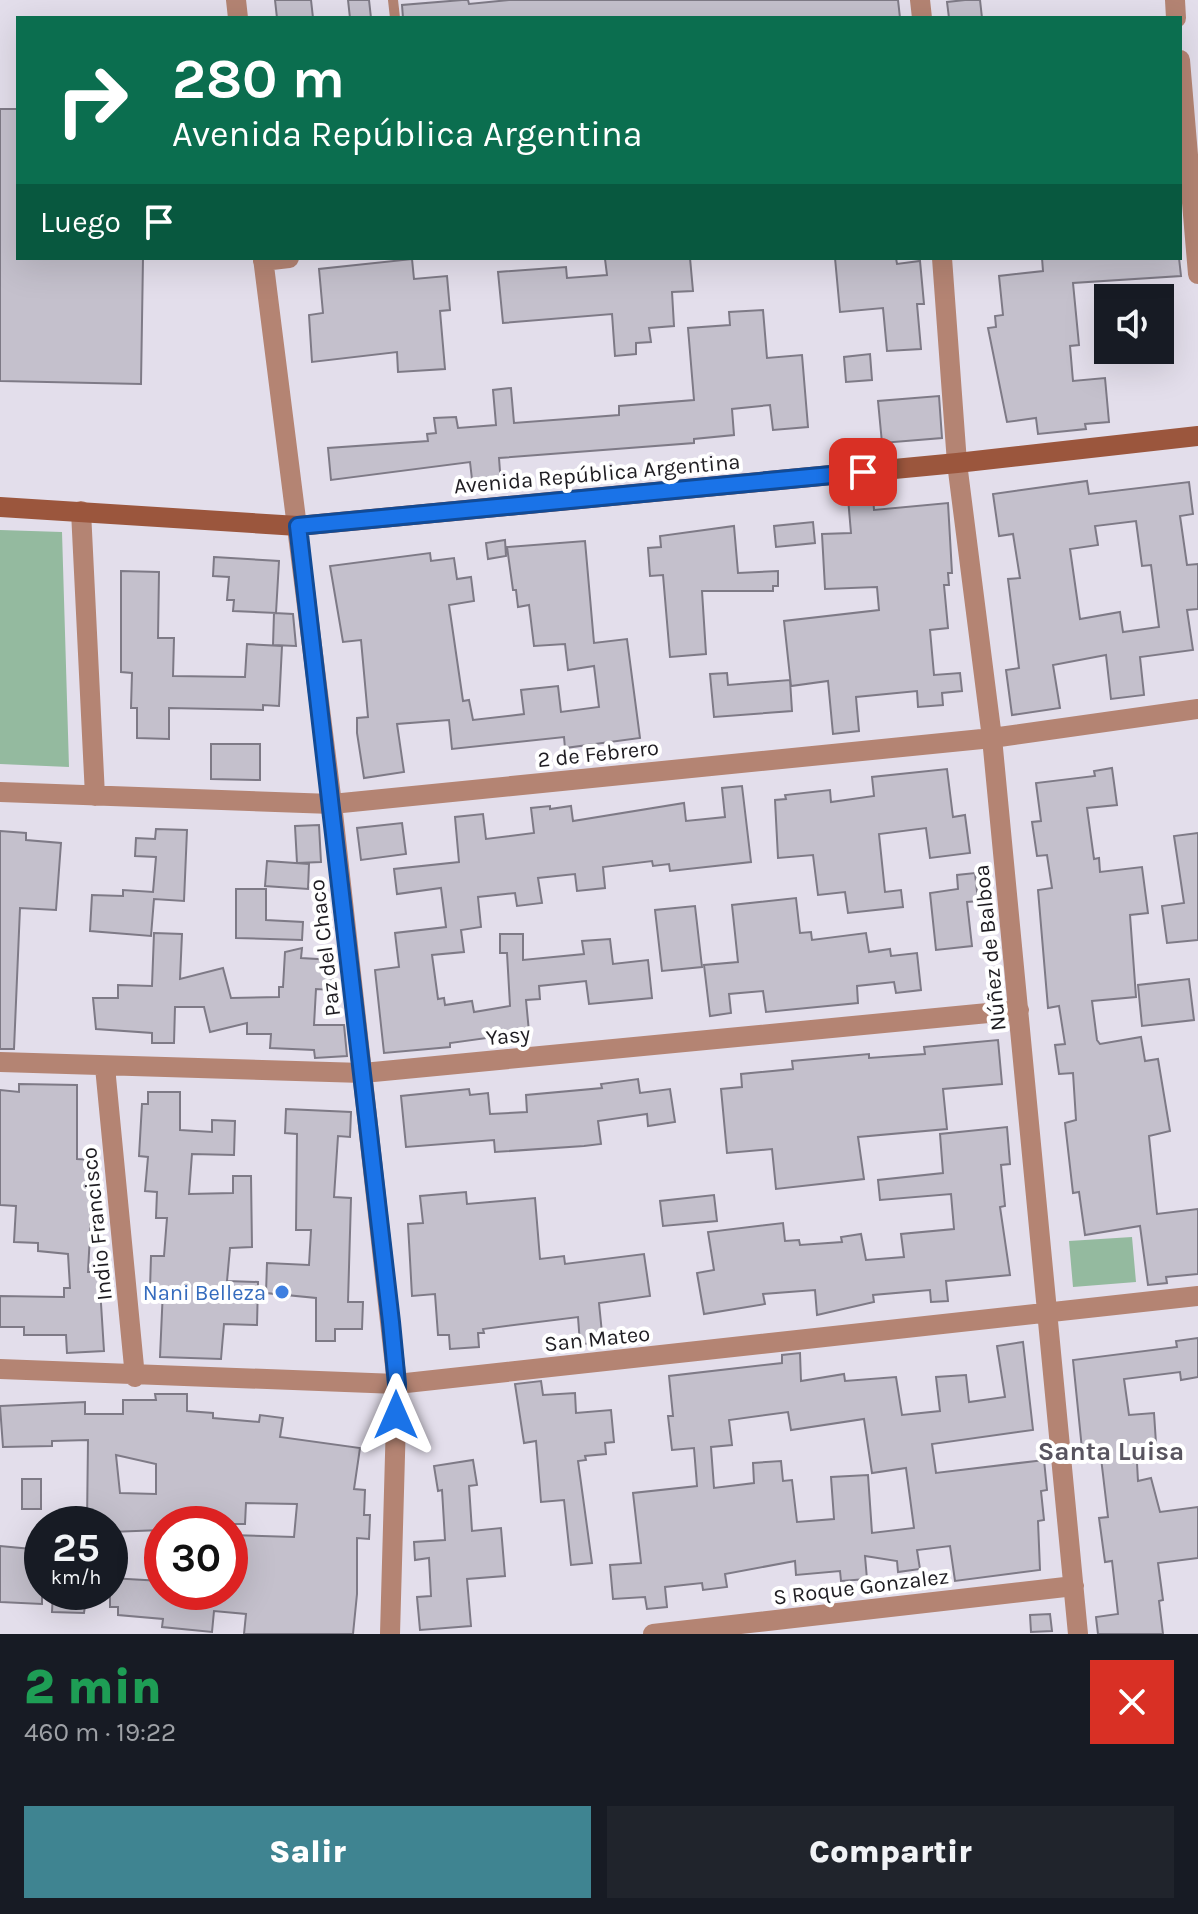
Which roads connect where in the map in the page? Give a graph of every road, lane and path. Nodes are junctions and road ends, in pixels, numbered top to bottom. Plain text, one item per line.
1 (1182, 84) edge
2 (263, 260) edge
3 (942, 260) edge
4 (1198, 274) edge
5 (1198, 436) edge
6 (957, 463) junction
7 (0, 507) edge
8 (81, 511) junction
9 (298, 526) junction
10 (1198, 709) edge
11 (992, 738) junction
12 (0, 792) edge
13 (95, 796) junction
14 (332, 804) junction
15 (1019, 1010) junction
16 (0, 1062) edge
17 (105, 1067) junction
18 (363, 1073) junction
19 (1198, 1296) edge
20 (1048, 1313) junction
21 (0, 1369) edge
22 (135, 1377) junction
23 (397, 1384) junction
24 (1074, 1586) junction
25 (390, 1634) edge
26 (653, 1634) edge
27 (1078, 1634) edge

1 - 4 street
2 - 9 street, Paz del Chaco
3 - 6 street, Núñez de Balboa
5 - 6 main road, Avenida República Argentina
6 - 9 main road, Avenida República Argentina
6 - 11 street, Núñez de Balboa
7 - 8 main road, Avenida República Argentina
8 - 9 main road, Avenida República Argentina
8 - 13 street
9 - 14 street, Paz del Chaco
10 - 11 street, 2 de Febrero
11 - 14 street, 2 de Febrero
11 - 15 street, Núñez de Balboa
12 - 13 street, 2 de Febrero
13 - 14 street, 2 de Febrero
14 - 18 street, Paz del Chaco
15 - 18 street, Yasy
15 - 20 street, Núñez de Balboa
16 - 17 street, Yasy
17 - 18 street, Yasy
17 - 22 street, Indio Francisco
18 - 23 street, Paz del Chaco
19 - 20 street, San Mateo
20 - 23 street, San Mateo
20 - 24 street, Núñez de Balboa
21 - 22 street, San Mateo
22 - 23 street, San Mateo
23 - 25 street, Paz del Chaco
24 - 26 street, S Roque Gonzalez
24 - 27 street, Núñez de Balboa

